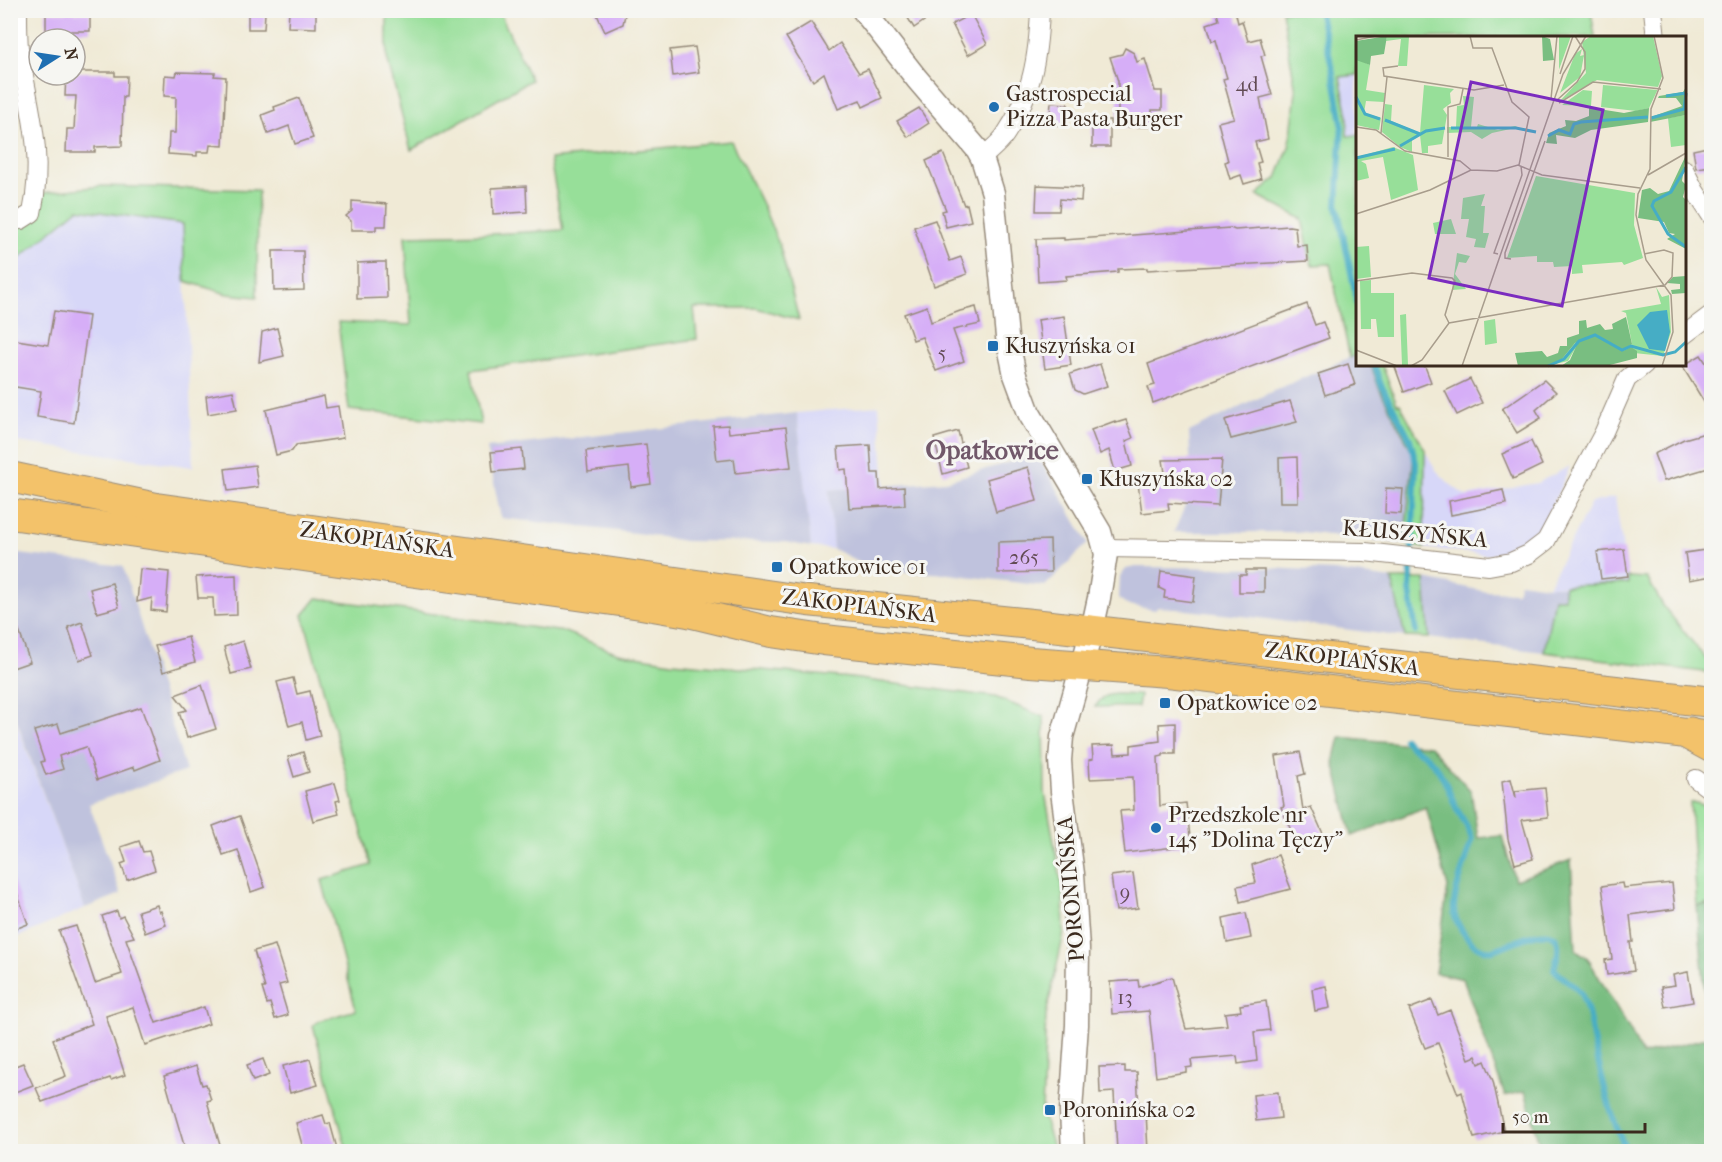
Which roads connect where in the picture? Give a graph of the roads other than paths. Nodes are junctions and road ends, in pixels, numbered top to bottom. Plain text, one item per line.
1 (18, 10) edge
2 (863, 10) edge
3 (1040, 10) edge
4 (1653, 10) edge
5 (1656, 36) edge
6 (982, 158) junction
7 (1686, 172) edge
8 (1712, 217) edge
9 (10, 220) edge
10 (1712, 314) edge
11 (1686, 334) edge
12 (1643, 366) edge
13 (10, 477) edge
14 (10, 514) edge
15 (1105, 548) junction
16 (1092, 630) junction
17 (1081, 665) junction
18 (1712, 702) edge
19 (1704, 738) edge
20 (1696, 779) dead end
21 (1712, 791) edge
22 (1073, 1152) edge

1 - 9 street
2 - 6 street
3 - 6 street
4 - 5 street
6 - 15 street
7 - 8 street
10 - 11 street
12 - 15 street, KŁUSZYŃSKA
13 - 16 highway, ZAKOPIAŃSKA
14 - 17 highway, ZAKOPIAŃSKA
15 - 16 street, PORONIŃSKA
16 - 17 street, PORONIŃSKA
16 - 18 highway, ZAKOPIAŃSKA
17 - 19 highway, ZAKOPIAŃSKA
17 - 22 street, PORONIŃSKA
20 - 21 street

